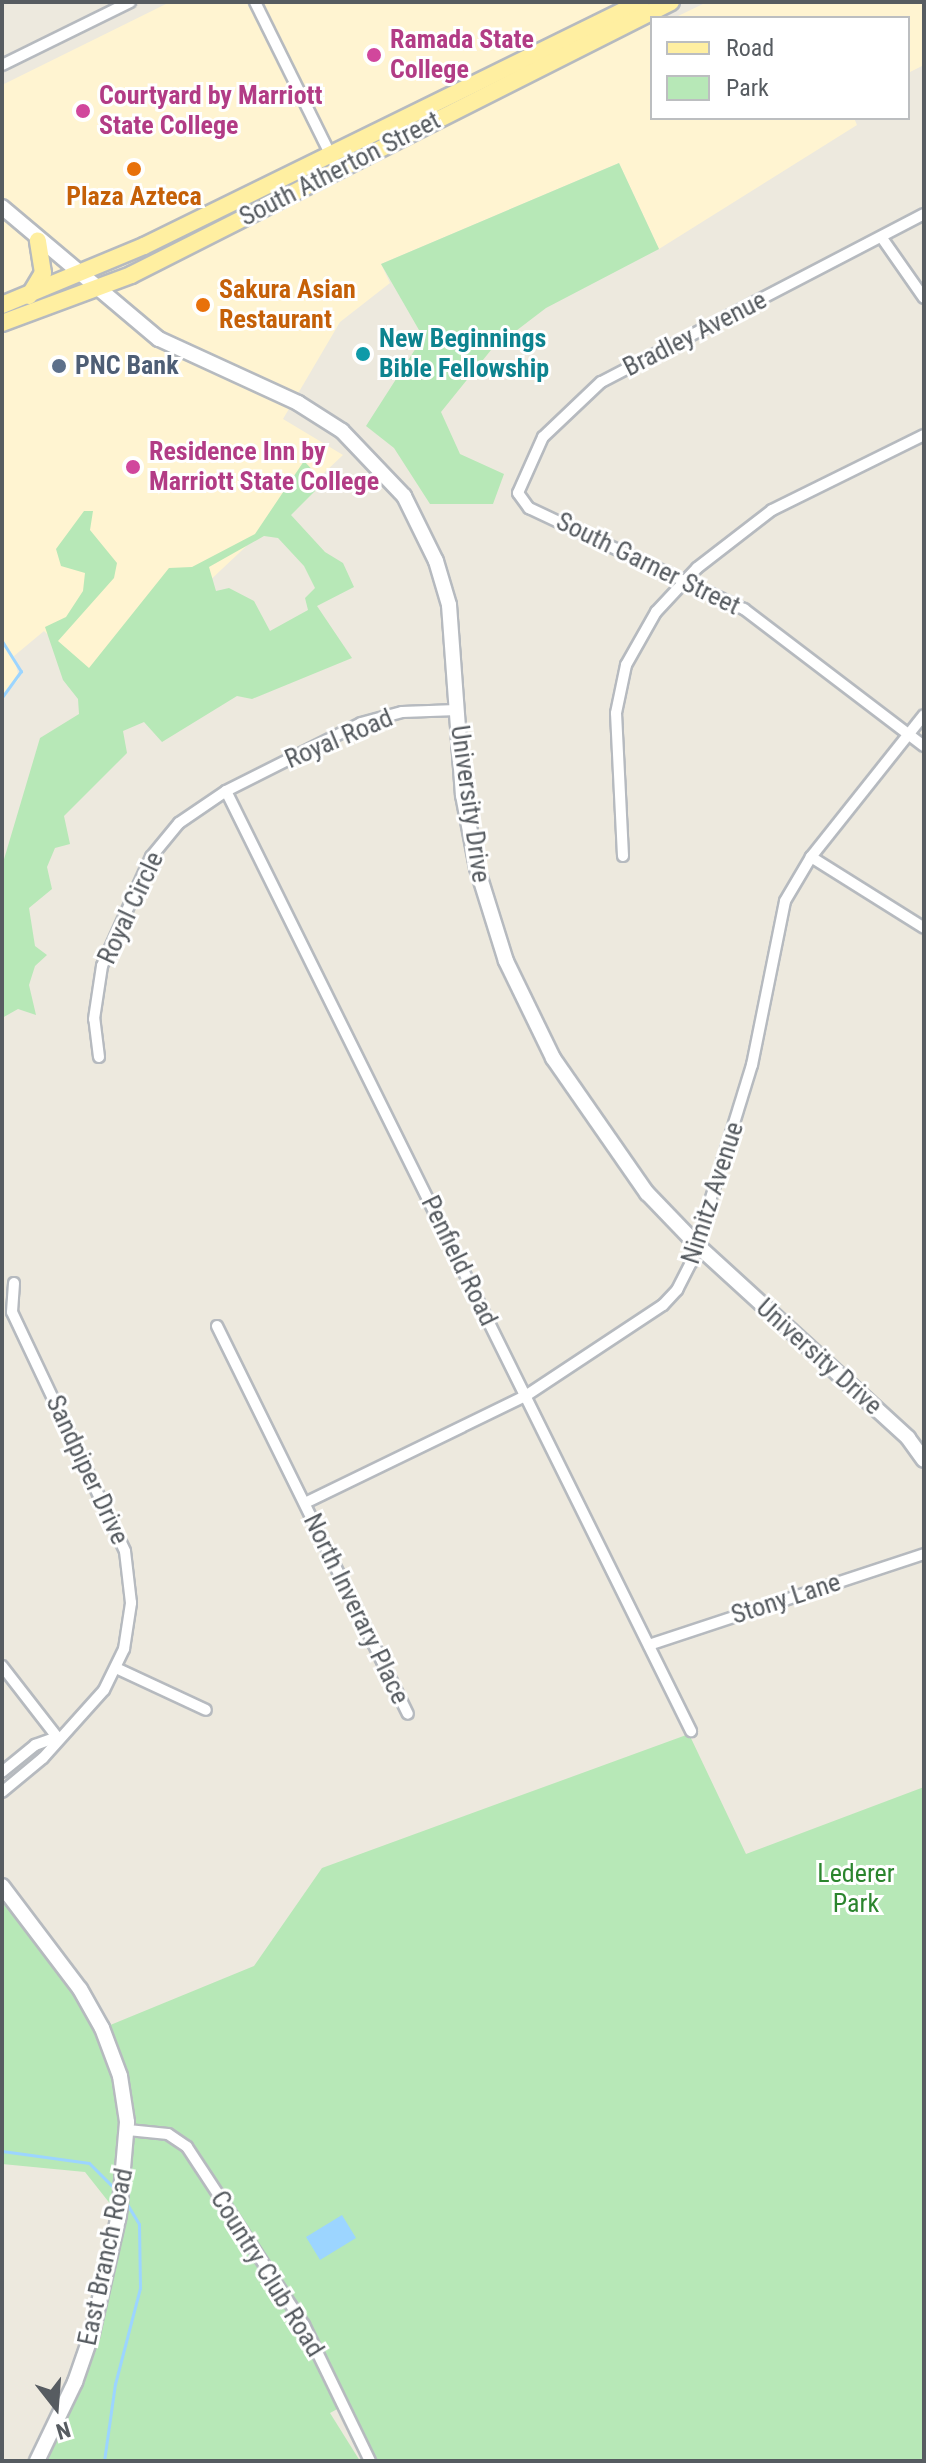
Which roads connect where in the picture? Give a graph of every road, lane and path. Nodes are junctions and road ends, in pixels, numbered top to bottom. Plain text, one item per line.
1 (130, 2) edge
2 (255, 2) edge
3 (641, 2) edge
4 (669, 2) edge
5 (2, 65) edge
6 (329, 153) junction
7 (338, 170) junction
8 (2, 207) edge
9 (924, 214) edge
10 (882, 238) junction
11 (38, 240) junction
12 (81, 275) junction
13 (98, 288) junction
14 (29, 296) junction
15 (924, 298) edge
16 (2, 305) edge
17 (2, 323) edge
18 (924, 435) edge
19 (522, 503) joint
20 (686, 579) junction
21 (457, 710) junction
22 (924, 715) edge
23 (907, 737) junction
24 (924, 746) edge
25 (226, 791) junction
26 (623, 856) dead end
27 (811, 857) junction
28 (924, 928) edge
29 (99, 1057) dead end
30 (697, 1245) junction
31 (14, 1283) dead end
32 (217, 1326) dead end
33 (527, 1395) junction
34 (924, 1460) edge
35 (305, 1503) junction
36 (924, 1554) edge
37 (649, 1645) junction
38 (2, 1666) edge
39 (116, 1668) junction
40 (206, 1710) dead end
41 (408, 1714) dead end
42 (691, 1731) dead end
43 (57, 1737) junction
44 (2, 1772) edge
45 (2, 1792) edge
46 (2, 1886) edge
47 (128, 2130) junction
48 (37, 2461) edge
49 (370, 2461) edge

1 - 5 street
2 - 6 street
3 - 6 main road, South Atherton Street
4 - 7 main road, South Atherton Street
6 - 7 street
6 - 12 main road, South Atherton Street
7 - 13 main road, South Atherton Street
8 - 11 main road, University Drive
9 - 10 street, Bradley Avenue
10 - 15 street
10 - 19 street, Bradley Avenue
11 - 12 main road, University Drive
11 - 14 main road
12 - 13 main road, University Drive
12 - 14 main road, South Atherton Street
13 - 17 main road, South Atherton Street
13 - 21 main road, University Drive
14 - 16 main road, South Atherton Street
18 - 20 street
19 - 20 street, South Garner Street
20 - 23 street, South Garner Street
20 - 26 street
21 - 25 street, Royal Road
21 - 30 main road, University Drive
22 - 23 street, Nimitz Avenue
23 - 24 street, South Garner Street
23 - 27 street, Nimitz Avenue
25 - 29 street, Royal Circle
25 - 33 street, Penfield Road
27 - 28 street
27 - 30 street, Nimitz Avenue
30 - 33 street, Nimitz Avenue
30 - 34 main road, University Drive
31 - 39 street, Sandpiper Drive
32 - 35 street, North Inverary Place
33 - 35 street, Nimitz Avenue
33 - 37 street, Penfield Road
35 - 41 street, North Inverary Place
36 - 37 street, Stony Lane
37 - 42 street, Penfield Road
38 - 43 street
39 - 40 street
39 - 43 street, Sandpiper Drive
43 - 44 street, Sandpiper Drive
43 - 45 street, Sandpiper Drive
46 - 47 main road, East Branch Road
47 - 48 main road, East Branch Road
47 - 49 street, Country Club Road

